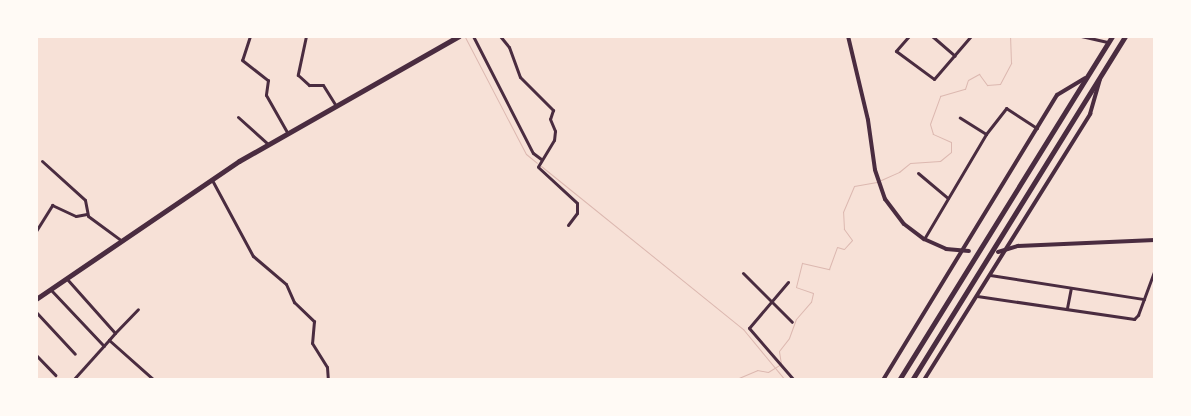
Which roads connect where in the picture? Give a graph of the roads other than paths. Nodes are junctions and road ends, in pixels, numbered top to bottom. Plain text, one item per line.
1 (250, 36) edge
2 (306, 36) edge
3 (459, 36) edge
4 (473, 36) edge
5 (500, 36) edge
6 (848, 36) edge
7 (909, 36) edge
8 (932, 36) edge
9 (972, 36) edge
10 (1081, 36) edge
11 (1112, 36) edge
12 (1125, 36) edge
13 (1108, 43) junction
14 (955, 56) junction
15 (1101, 72) junction
16 (1085, 78) junction
17 (336, 106) junction
18 (238, 116) dead end
19 (960, 118) dead end
20 (1037, 128) junction
21 (287, 132) junction
22 (986, 134) junction
23 (267, 143) junction
24 (542, 159) junction
25 (42, 161) dead end
26 (918, 173) dead end
27 (212, 180) junction
28 (948, 198) junction
29 (36, 214) edge
30 (87, 214) junction
31 (43, 217) junction
32 (568, 225) dead end
33 (36, 231) edge
34 (924, 239) junction
35 (1155, 240) edge
36 (122, 241) junction
37 (1008, 249) junction
38 (961, 250) junction
39 (969, 251) dead end
40 (998, 252) dead end
41 (1155, 269) edge
42 (743, 273) dead end
43 (990, 275) junction
44 (67, 279) junction
45 (788, 282) dead end
46 (1071, 288) junction
47 (51, 290) junction
48 (977, 296) junction
49 (36, 299) edge
50 (1144, 299) junction
51 (771, 301) junction
52 (1067, 308) junction
53 (138, 309) dead end
54 (36, 312) edge
55 (792, 322) dead end
56 (115, 333) junction
57 (109, 340) junction
58 (104, 346) junction
59 (75, 354) dead end
60 (36, 355) edge
61 (55, 375) dead end
62 (73, 380) edge
63 (154, 380) edge
64 (328, 380) edge
65 (794, 380) edge
66 (883, 380) edge
67 (899, 380) edge
68 (912, 380) edge
69 (924, 380) edge

1 - 21 street
2 - 17 street
3 - 17 main road
4 - 24 street
5 - 24 street
6 - 34 street
7 - 14 street
8 - 14 street
9 - 14 street
10 - 13 street
11 - 13 main road
12 - 15 main road
13 - 16 main road
15 - 37 street
15 - 68 main road
16 - 20 street
16 - 67 main road
17 - 21 main road
18 - 23 street
19 - 22 street
20 - 22 street
20 - 38 street
21 - 23 main road
22 - 28 street
23 - 27 main road
24 - 32 street
25 - 30 street
26 - 28 street
27 - 36 main road
27 - 64 street
28 - 34 street
29 - 31 street
30 - 31 street
30 - 36 street
31 - 33 street
34 - 38 street
35 - 37 street
36 - 44 main road
37 - 40 street
37 - 43 street
38 - 39 street
38 - 66 street
41 - 50 street
42 - 51 street
43 - 46 street
43 - 48 street
44 - 47 main road
44 - 56 street
45 - 51 street
46 - 50 street
46 - 52 street
47 - 49 main road
47 - 58 street
48 - 52 street
48 - 69 street
50 - 52 street
51 - 55 street
51 - 65 street
53 - 56 street
54 - 59 street
56 - 57 street
57 - 58 street
57 - 63 street
58 - 62 street
60 - 61 street

